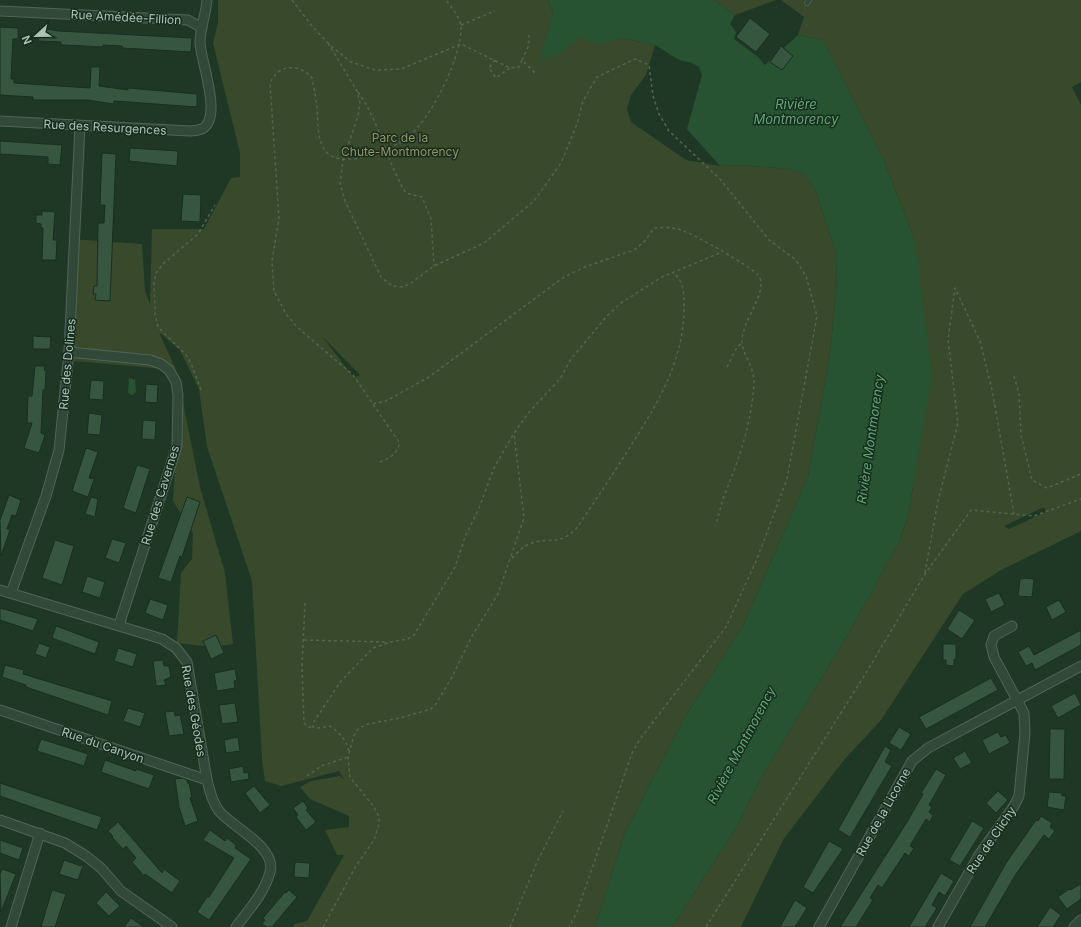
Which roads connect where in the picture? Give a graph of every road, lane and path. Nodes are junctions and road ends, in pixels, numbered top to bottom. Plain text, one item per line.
1 (207, 0) edge
2 (292, 0) edge
3 (446, 0) edge
4 (0, 11) edge
5 (494, 11) dead end
6 (461, 25) junction
7 (202, 28) junction
8 (529, 35) dead end
9 (328, 43) junction
10 (458, 44) junction
11 (495, 60) junction
12 (522, 60) junction
13 (510, 68) junction
14 (534, 73) dead end
15 (357, 91) junction
16 (0, 121) edge
17 (80, 126) junction
18 (386, 150) junction
19 (343, 160) junction
20 (215, 205) dead end
21 (722, 252) junction
22 (434, 266) junction
23 (672, 272) junction
24 (742, 343) junction
25 (69, 352) junction
26 (727, 367) dead end
27 (1014, 376) dead end
28 (201, 390) dead end
29 (373, 404) junction
30 (514, 433) junction
31 (380, 462) dead end
32 (1081, 474) edge
33 (1081, 499) edge
34 (1014, 514) junction
35 (715, 525) dead end
36 (511, 560) junction
37 (925, 574) junction
38 (0, 590) edge
39 (11, 593) junction
40 (305, 603) dead end
41 (119, 625) junction
42 (1012, 626) dead end
43 (303, 640) junction
44 (390, 642) junction
45 (1081, 666) edge
46 (1018, 700) junction
47 (0, 710) edge
48 (313, 727) junction
49 (349, 751) junction
50 (348, 757) junction
51 (307, 776) dead end
52 (207, 780) junction
53 (563, 811) dead end
54 (0, 820) edge
55 (40, 833) junction
56 (1081, 920) edge
57 (11, 927) edge
58 (172, 927) edge
59 (236, 927) edge
60 (323, 927) edge
61 (510, 927) edge
62 (569, 927) edge
63 (706, 927) edge
64 (819, 927) edge
65 (938, 927) edge
66 (1074, 927) edge

1 - 7 street
2 - 9 path
3 - 6 path
4 - 7 street, Rue Amédée-Fillion
5 - 6 path
6 - 10 path
7 - 17 street, Rue des Resurgences
8 - 12 path
9 - 10 path
9 - 15 path
10 - 11 path
10 - 18 path
11 - 13 path
11 - 13 path
12 - 13 path
12 - 14 path
15 - 18 path
15 - 19 path
16 - 17 street, Rue des Resurgences
17 - 25 street, Rue des Dolines
18 - 19 path
18 - 22 path
19 - 22 path
19 - 29 path
20 - 28 path
21 - 23 path
21 - 24 path
21 - 29 path
22 - 62 path
23 - 30 path
23 - 36 path
24 - 26 path
24 - 35 path
25 - 39 street, Rue des Dolines
25 - 41 street, Rue des Cavernes
27 - 32 path
29 - 31 path
30 - 36 path
30 - 44 path
33 - 34 path
34 - 37 path
34 - 37 path
36 - 49 path
37 - 63 path
38 - 39 street, Rue des Géodes
39 - 41 street, Rue des Géodes
40 - 43 path
41 - 52 street, Rue des Géodes
42 - 46 street, Rue de Clichy
43 - 44 path
43 - 48 path
44 - 48 path
45 - 46 street, Rue de la Licorne
46 - 64 street, Rue de la Licorne
46 - 65 street, Rue de Clichy
47 - 52 street, Rue du Canyon
48 - 49 path
49 - 50 path
50 - 51 path
50 - 60 path
52 - 59 street, Rue des Géodes
53 - 61 path
54 - 55 street
55 - 57 street
55 - 58 street
56 - 66 street

